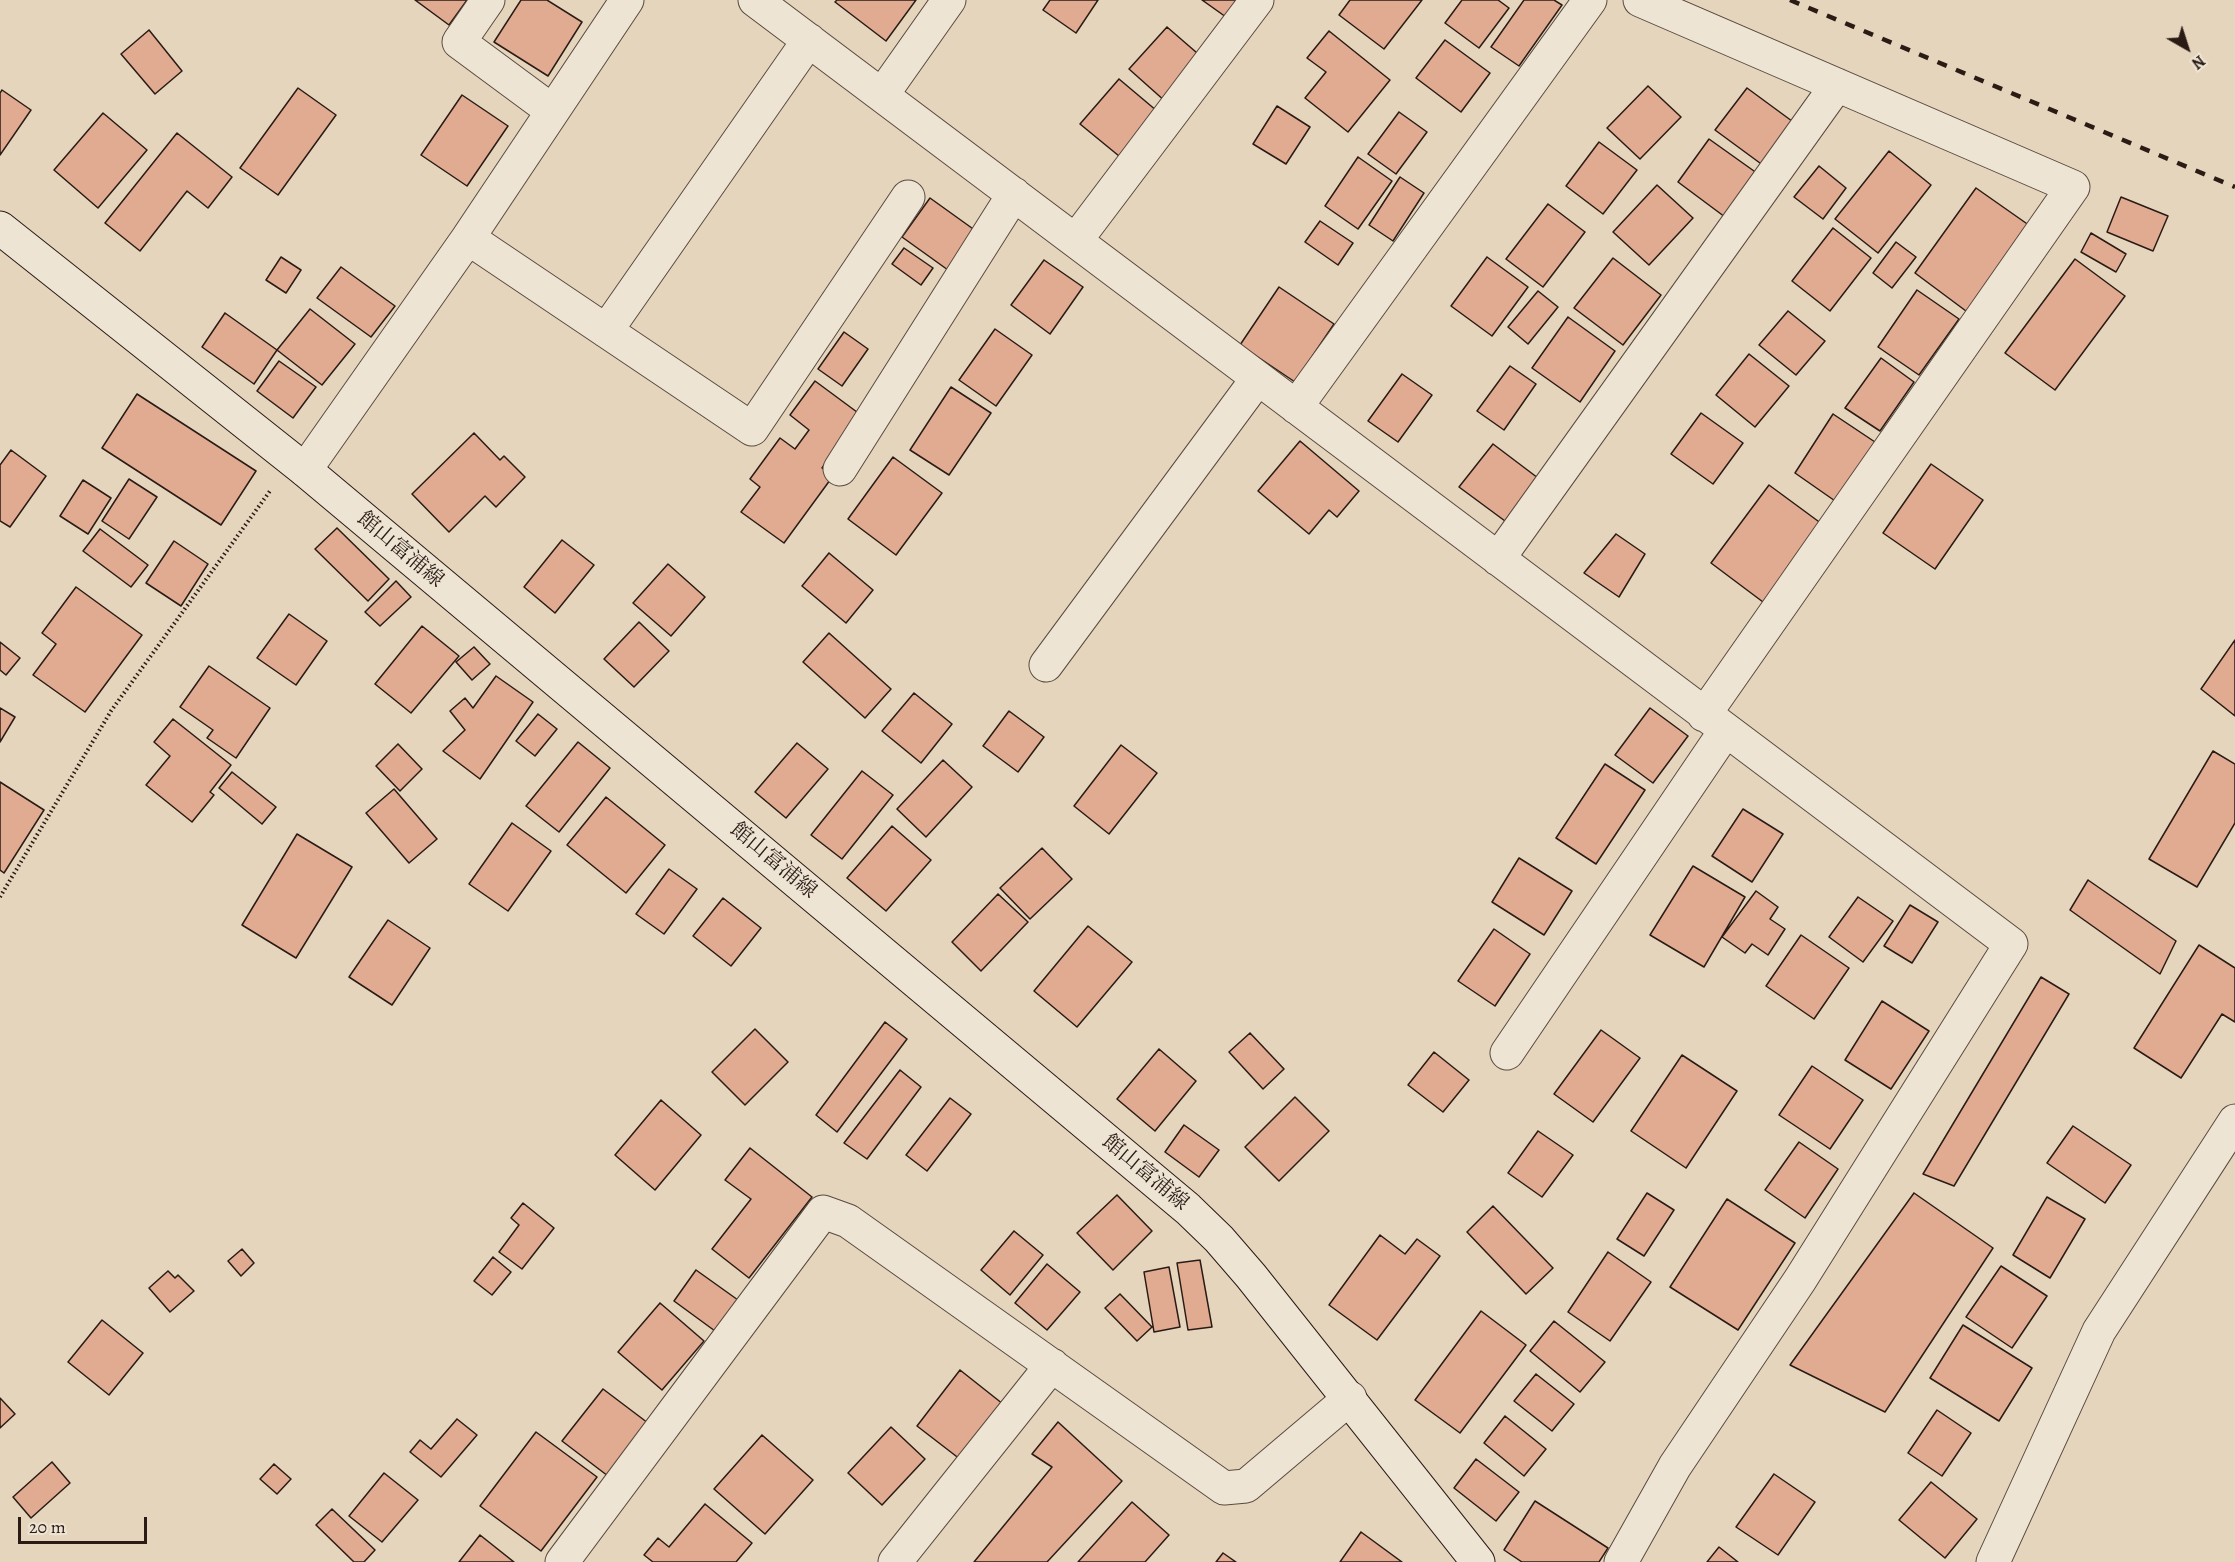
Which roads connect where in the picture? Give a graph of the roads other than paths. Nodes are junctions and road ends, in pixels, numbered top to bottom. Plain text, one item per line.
1 (488, 0) edge
2 (627, 0) edge
3 (755, 0) edge
4 (950, 0) edge
5 (1257, 0) edge
6 (1590, 0) edge
7 (1640, 0) edge
8 (809, 40) junction
9 (1837, 85) junction
10 (882, 95) junction
11 (551, 110) junction
12 (1014, 194) junction
13 (908, 198) dead end
14 (0, 228) edge
15 (468, 238) junction
16 (1076, 240) junction
17 (606, 331) junction
18 (1258, 378) junction
19 (1296, 407) junction
20 (299, 465) junction
21 (840, 469) dead end
22 (1498, 560) junction
23 (1046, 665) dead end
24 (1715, 722) junction
25 (1507, 1053) dead end
26 (2235, 1121) edge
27 (1052, 1365) junction
28 (1350, 1398) junction
29 (562, 1562) edge
30 (895, 1562) edge
31 (1478, 1562) edge
32 (1621, 1562) edge
33 (1993, 1562) edge

1 - 11 street
2 - 11 street
3 - 8 street
4 - 10 street
5 - 16 street
6 - 19 street
7 - 9 street
8 - 10 street
8 - 17 street
9 - 22 street
9 - 24 street
10 - 12 street
11 - 15 street
12 - 16 street
12 - 21 street
13 - 17 street
14 - 20 street, 館山富浦線
15 - 17 street
15 - 20 street
16 - 18 street
18 - 19 street
18 - 23 street
19 - 22 street
20 - 28 street, 館山富浦線
22 - 24 street
24 - 25 street
24 - 32 street
26 - 33 street
27 - 28 street
27 - 29 street
27 - 30 street
28 - 31 street, 館山富浦線

